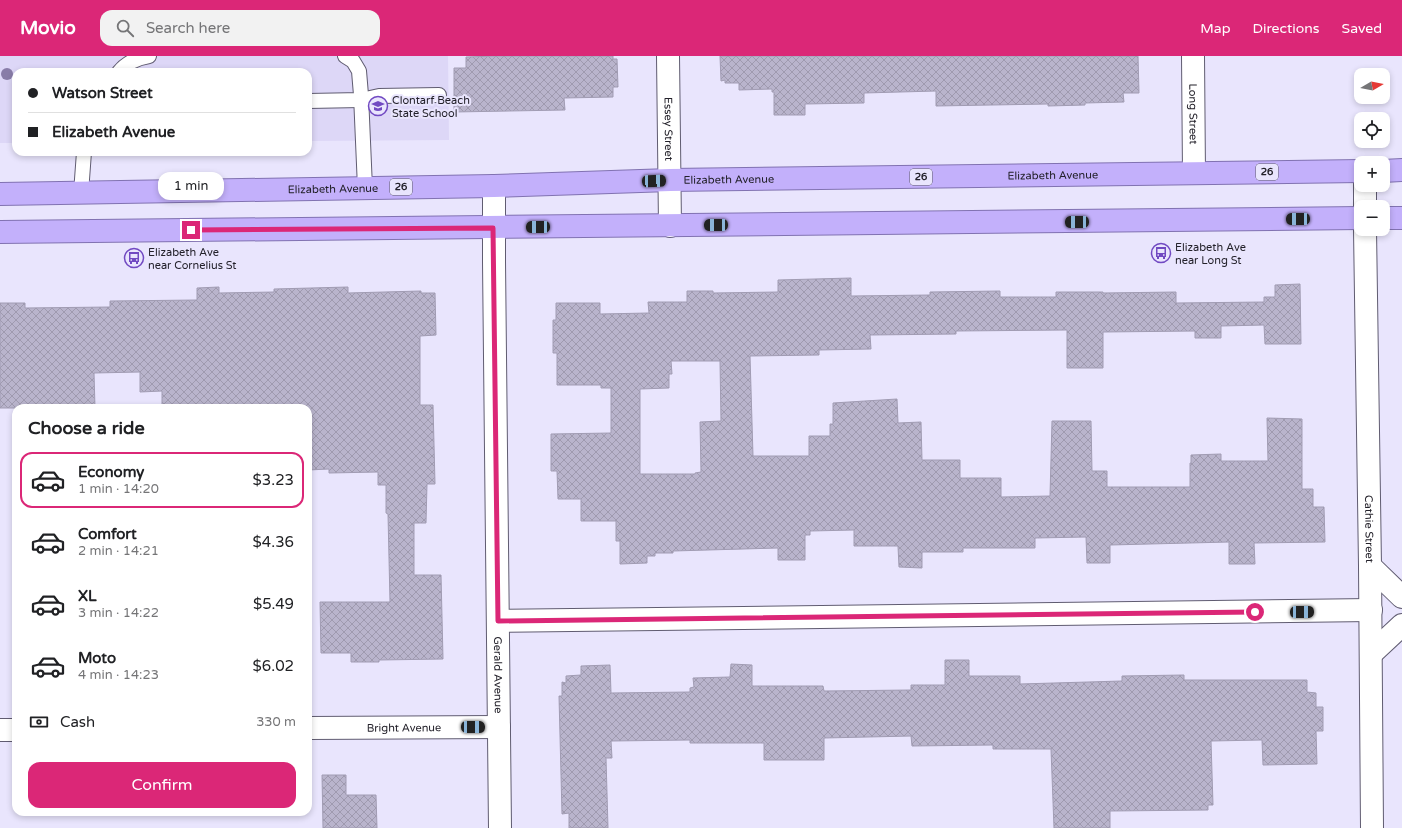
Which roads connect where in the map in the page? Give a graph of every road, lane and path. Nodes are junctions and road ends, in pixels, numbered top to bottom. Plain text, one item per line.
1 (149, 56) edge
2 (345, 56) edge
3 (668, 56) edge
4 (1192, 56) edge
5 (123, 68) edge
6 (439, 95) dead end
7 (361, 100) junction
8 (312, 101) edge
9 (84, 156) edge
10 (1402, 170) edge
11 (1354, 171) edge
12 (1390, 171) edge
13 (1194, 173) junction
14 (670, 180) junction
15 (494, 186) junction
16 (364, 188) junction
17 (81, 192) junction
18 (0, 194) edge
19 (1354, 218) edge
20 (1390, 218) edge
21 (1402, 218) edge
22 (670, 226) junction
23 (493, 228) junction
24 (0, 232) edge
25 (1365, 236) edge
26 (1370, 566) junction
27 (1402, 598) edge
28 (1371, 610) junction
29 (498, 621) junction
30 (1402, 625) edge
31 (1371, 654) junction
32 (312, 728) edge
33 (499, 728) junction
34 (0, 730) edge
35 (12, 730) edge
36 (500, 828) edge
37 (1372, 828) edge

1 - 5 lane
2 - 7 lane
3 - 14 street, Essey Street
4 - 13 street, Long Street
6 - 7 lane
7 - 8 lane
7 - 16 lane
9 - 17 lane
10 - 12 highway
11 - 13 highway, Elizabeth Avenue / 26
13 - 14 highway, Elizabeth Avenue / 26
14 - 15 highway, Elizabeth Avenue / 26
14 - 22 street, Essey Street
15 - 16 highway, Elizabeth Avenue / 26
15 - 23 street, Gerald Avenue
16 - 17 highway, Elizabeth Avenue / 26
17 - 18 highway, Elizabeth Avenue / 26
19 - 22 highway
20 - 21 highway
22 - 23 highway
23 - 24 highway
23 - 29 street, Gerald Avenue
25 - 26 street, Cathie Street
26 - 27 street
26 - 28 street, Cathie Street
28 - 29 street
28 - 31 street, Cathie Street
29 - 33 street, Gerald Avenue
30 - 31 street
31 - 37 street, Cathie Street
32 - 33 street, Bright Avenue
33 - 36 street, Gerald Avenue
34 - 35 street

